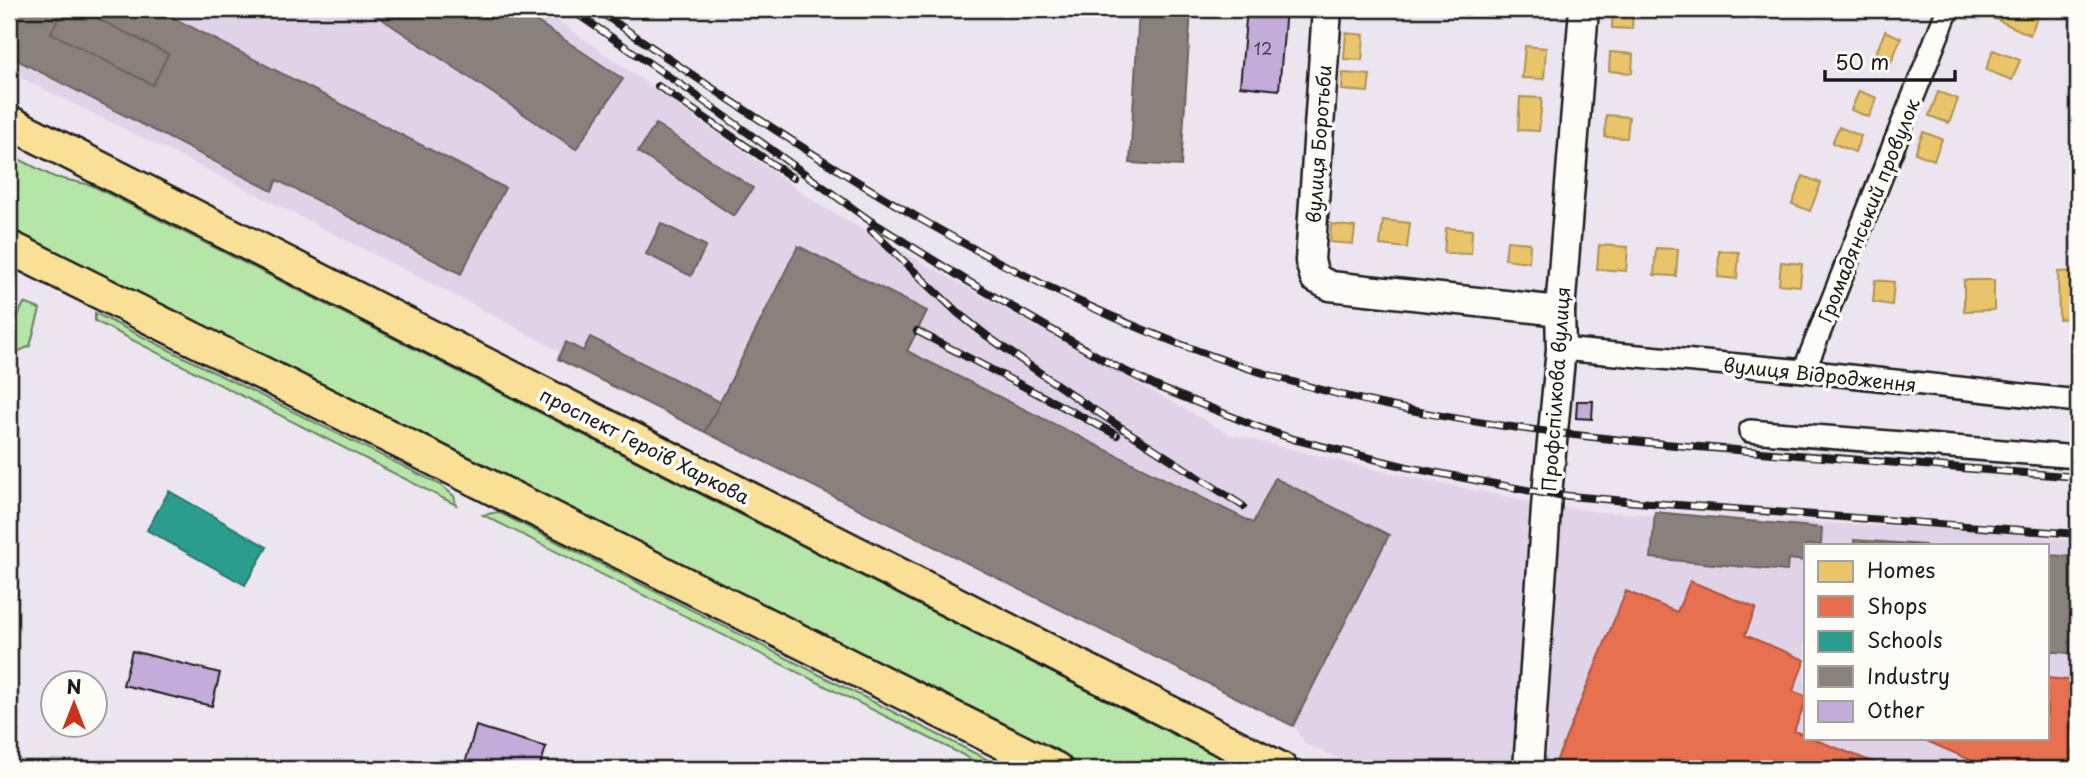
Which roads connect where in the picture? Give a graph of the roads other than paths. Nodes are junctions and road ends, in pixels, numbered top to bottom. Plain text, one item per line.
1 (1328, 9) edge
2 (1584, 9) edge
3 (1948, 9) edge
4 (9, 122) edge
5 (9, 133) edge
6 (9, 143) edge
7 (89, 162) junction
8 (9, 247) edge
9 (1560, 311) junction
10 (1561, 349) junction
11 (1804, 371) junction
12 (2078, 401) edge
13 (1750, 431) dead end
14 (2078, 457) edge
15 (1056, 769) edge
16 (1281, 769) edge
17 (1528, 769) edge

1 - 9 street, вулиця Боротьби
2 - 9 street, Профспілкова вулиця
3 - 11 street, Громадянський провулок
4 - 7 main road, проспект Героїв Харкова
5 - 7 main road
6 - 7 main road
7 - 16 main road, проспект Героїв Харкова
8 - 15 main road
9 - 10 street, Профспілкова вулиця
10 - 11 street, вулиця Відродження
10 - 17 street, Профспілкова вулиця
11 - 12 street, вулиця Відродження
13 - 14 street

